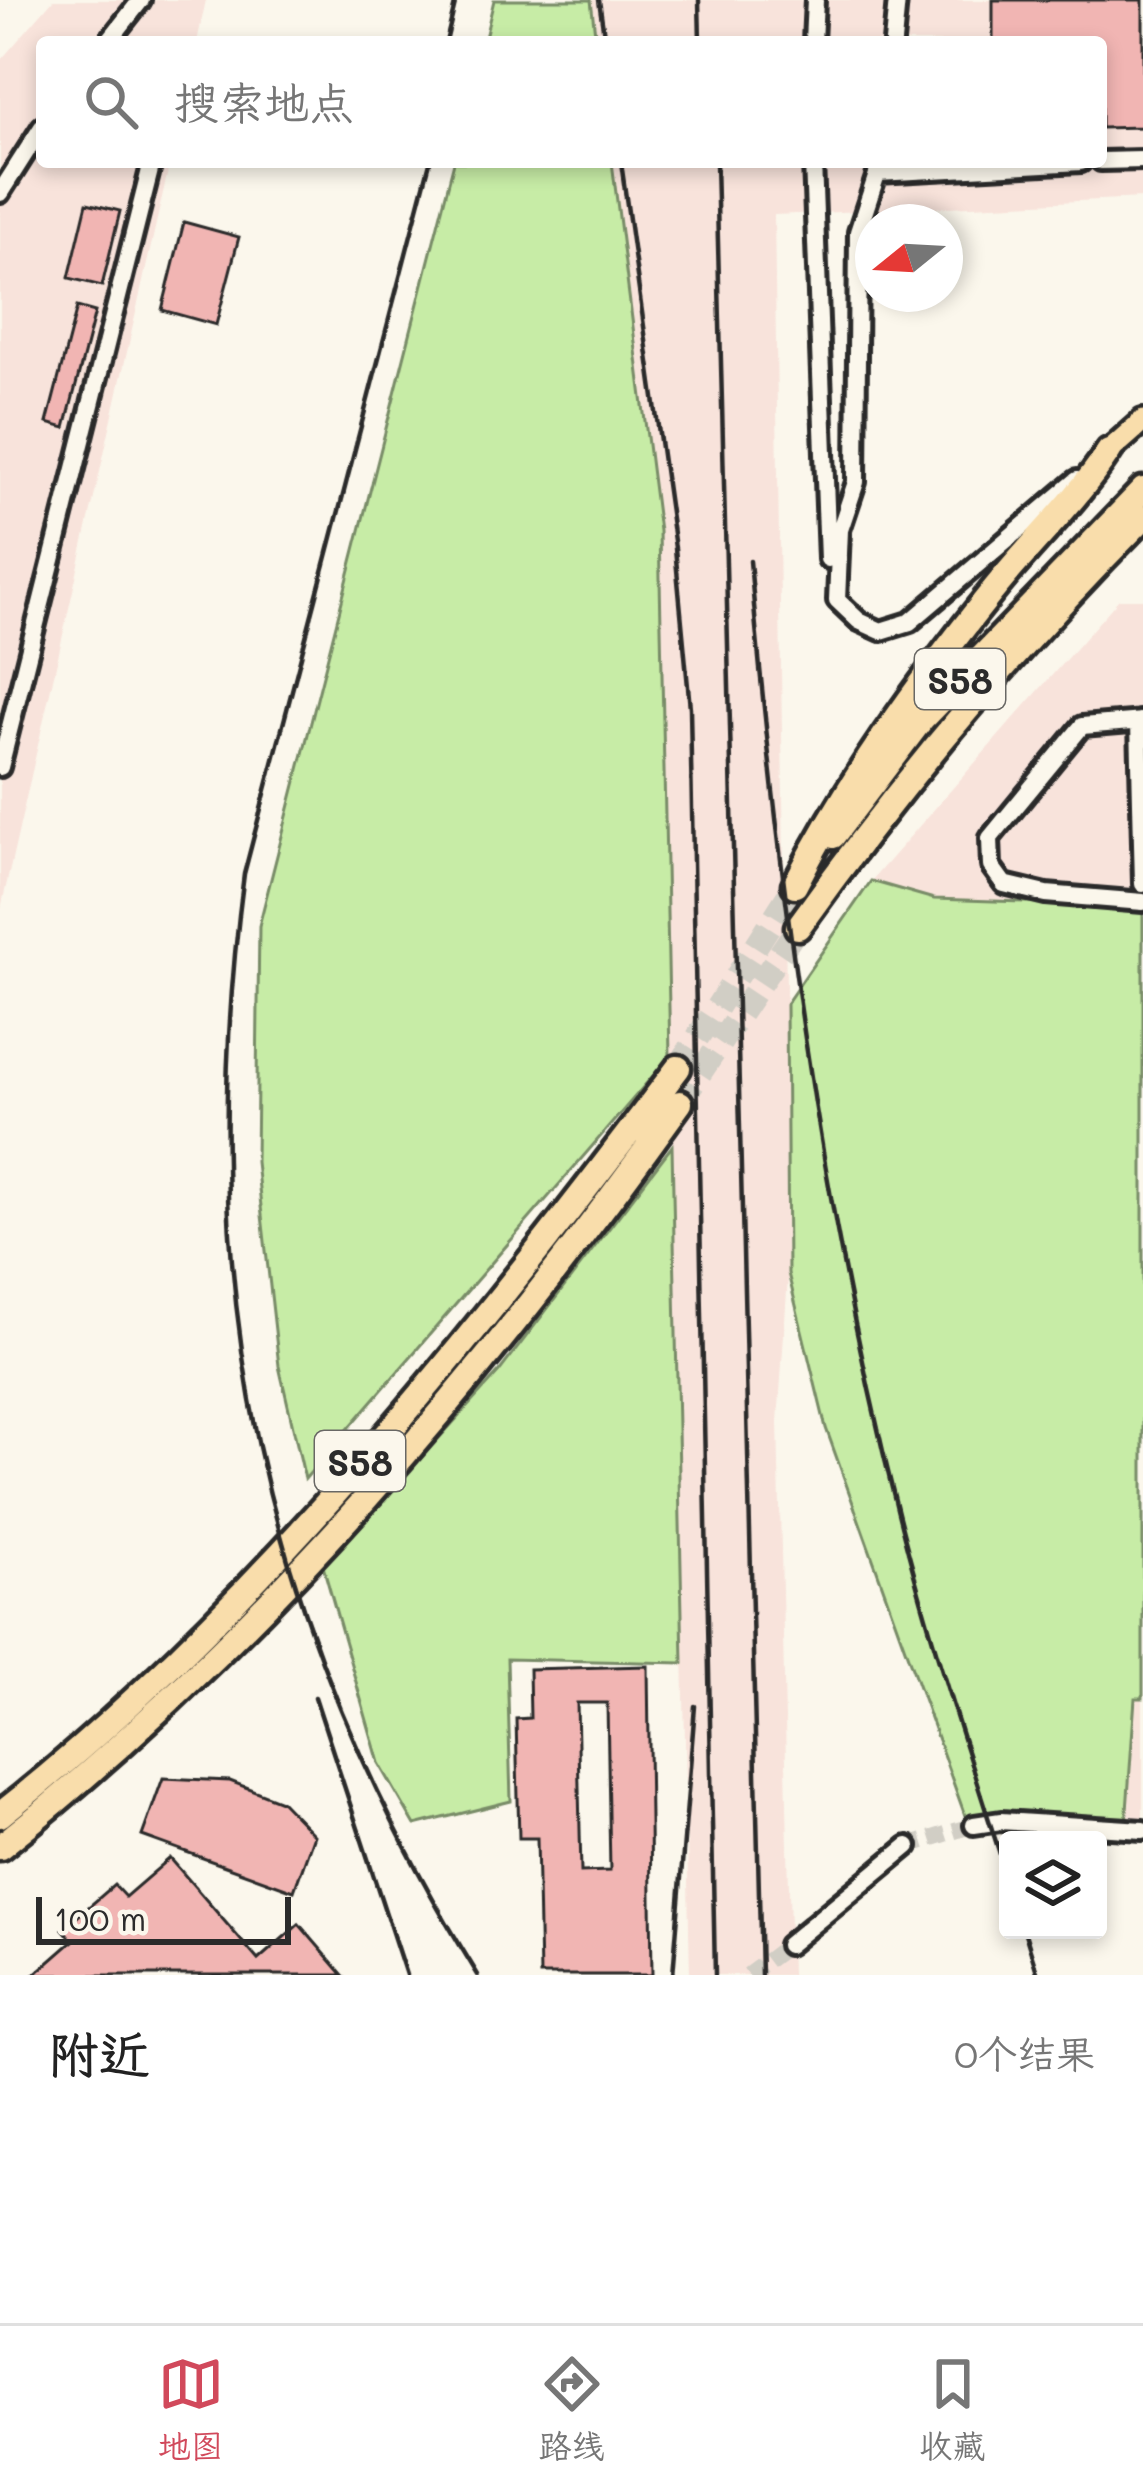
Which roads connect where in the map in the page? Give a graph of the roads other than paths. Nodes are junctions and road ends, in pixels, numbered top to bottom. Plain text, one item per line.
1 (141, 0) edge
2 (815, 0) edge
3 (896, 0) edge
4 (115, 36) edge
5 (813, 36) edge
6 (893, 36) edge
7 (36, 136) edge
8 (1143, 160) edge
9 (1107, 161) edge
10 (150, 168) edge
11 (813, 168) edge
12 (879, 168) edge
13 (0, 193) edge
14 (1143, 421) edge
15 (1109, 451) junction
16 (1143, 490) edge
17 (1143, 518) edge
18 (837, 600) junction
19 (1141, 721) edge
20 (0, 767) edge
21 (1143, 884) edge
22 (1143, 902) edge
23 (798, 927) tunnel mouth
24 (678, 1068) tunnel mouth
25 (680, 1103) tunnel mouth
26 (0, 1815) edge
27 (974, 1825) tunnel mouth
28 (1143, 1830) edge
29 (908, 1846) tunnel mouth
30 (0, 1847) edge
31 (788, 1945) tunnel mouth

1 - 4 street
2 - 5 street
3 - 6 street
7 - 13 street
8 - 9 street
10 - 20 street
11 - 18 street
12 - 18 street
14 - 15 main road
15 - 16 highway, S58
15 - 18 street
17 - 23 highway, S58
19 - 21 street
19 - 22 street
24 - 26 highway, S58
25 - 30 highway, S58
27 - 28 street
29 - 31 street

